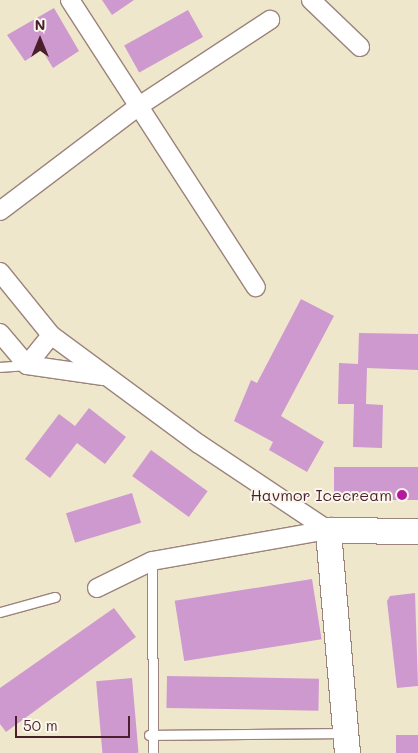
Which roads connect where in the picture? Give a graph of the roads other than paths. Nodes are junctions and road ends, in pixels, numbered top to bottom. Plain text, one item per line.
1 (70, 0) edge
2 (312, 0) edge
3 (270, 20) dead end
4 (360, 47) dead end
5 (139, 106) junction
6 (0, 211) edge
7 (0, 272) edge
8 (256, 287) dead end
9 (0, 333) edge
10 (51, 335) junction
11 (27, 365) junction
12 (0, 367) edge
13 (104, 376) junction
14 (328, 530) junction
15 (418, 531) edge
16 (152, 561) junction
17 (98, 588) dead end
18 (55, 597) dead end
19 (0, 612) edge
20 (149, 735) junction
21 (346, 743) edge
22 (153, 753) edge

1 - 5 street
2 - 4 street
3 - 5 street
5 - 6 street
5 - 8 street
7 - 10 street
9 - 11 street
10 - 11 street
10 - 13 street
11 - 12 lane
11 - 13 street
13 - 14 street
14 - 15 street
14 - 16 street
14 - 21 street
16 - 17 street
16 - 20 lane
18 - 19 lane
20 - 21 lane
20 - 22 lane

